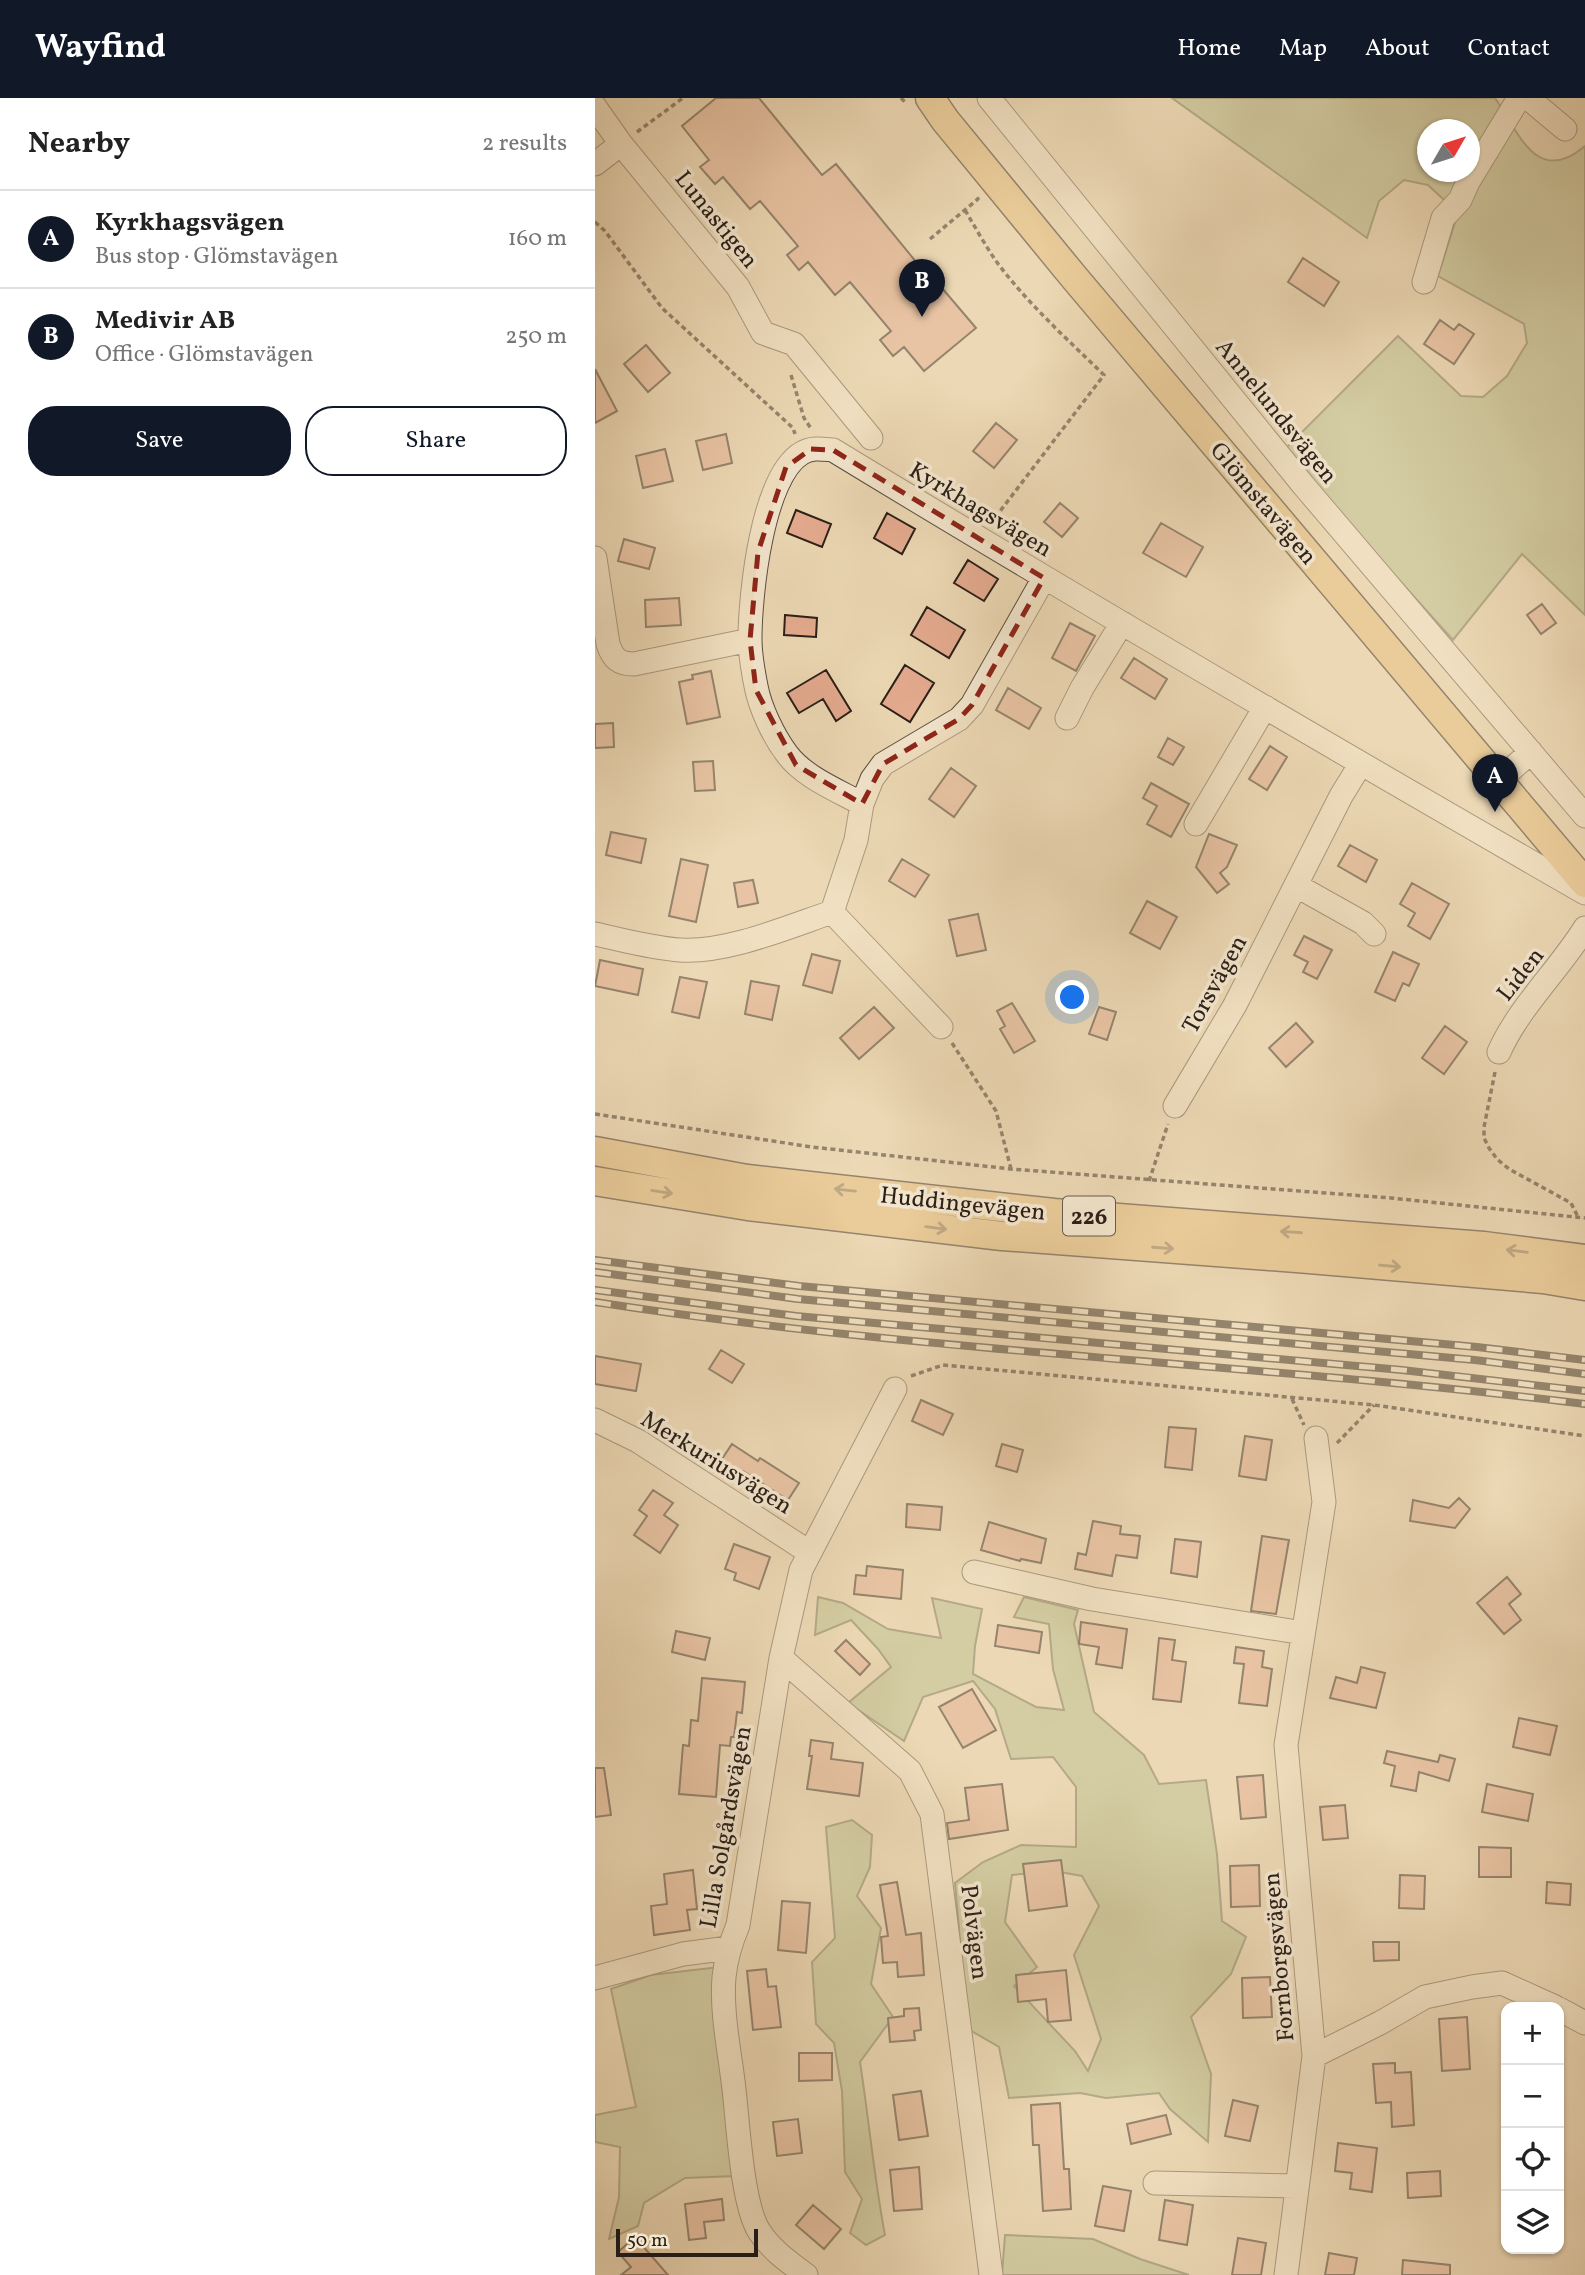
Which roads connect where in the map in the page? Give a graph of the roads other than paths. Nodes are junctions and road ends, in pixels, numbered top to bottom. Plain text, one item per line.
1 (921, 98) edge
2 (989, 98) edge
3 (1519, 98) edge
4 (1528, 98) edge
5 (595, 107) edge
6 (937, 109) edge
7 (1565, 128) dead end
8 (621, 144) junction
9 (595, 164) edge
10 (1424, 282) dead end
11 (871, 438) dead end
12 (595, 558) edge
13 (1044, 578) junction
14 (1122, 623) junction
15 (750, 640) junction
16 (1265, 707) junction
17 (1067, 718) dead end
18 (1531, 752) junction
19 (1360, 765) junction
20 (1498, 781) junction
21 (862, 804) junction
22 (1585, 816) edge
23 (1196, 824) dead end
24 (1585, 883) edge
25 (1297, 886) junction
26 (1585, 893) edge
27 (832, 912) junction
28 (1585, 928) edge
29 (595, 934) edge
30 (1374, 934) dead end
31 (941, 1027) road end
32 (1499, 1052) road end
33 (1175, 1106) road end
34 (595, 1151) edge
35 (595, 1181) edge
36 (1585, 1259) edge
37 (1585, 1286) edge
38 (895, 1389) road end
39 (595, 1420) edge
40 (1316, 1438) dead end
41 (810, 1552) junction
42 (974, 1572) dead end
43 (1303, 1633) junction
44 (781, 1658) junction
45 (729, 1948) junction
46 (595, 1978) edge
47 (1544, 2002) edge
48 (1564, 2012) edge
49 (1585, 2023) edge
50 (1314, 2056) junction
51 (1154, 2183) dead end
52 (1297, 2186) junction
53 (806, 2275) edge
54 (991, 2275) edge
55 (1286, 2275) edge

1 - 6 main road, Glömstavägen
2 - 18 street, Annelundsvägen
3 - 10 street
4 - 7 street
5 - 8 street, Lunastigen
6 - 20 main road, Glömstavägen
8 - 9 street
8 - 11 street, Lunastigen
12 - 15 street
13 - 14 street, Kyrkhagsvägen
13 - 15 street, Kyrkhagsvägen
13 - 21 street
14 - 16 street, Kyrkhagsvägen
14 - 17 street
15 - 21 street
16 - 19 street, Kyrkhagsvägen
16 - 23 street
18 - 20 street
18 - 22 street, Annelundsvägen
19 - 25 street, Torsvägen
19 - 26 street, Kyrkhagsvägen
20 - 24 main road, Glömstavägen
21 - 27 street
25 - 30 street
25 - 33 street, Torsvägen
27 - 29 street
27 - 31 street
28 - 32 street, Liden
36 -> 34 main road, Huddingevägen / 226
35 -> 37 main road, Huddingevägen / 226
38 - 41 street, Lilla Solgårdsvägen
39 - 41 street, Merkuriusvägen
40 - 43 street, Fornborgsvägen
41 - 44 street, Lilla Solgårdsvägen
42 - 43 street
43 - 50 street, Fornborgsvägen
44 - 45 street, Lilla Solgårdsvägen
44 - 54 street, Polvägen
45 - 46 street
45 - 53 street, Lilla Solgårdsvägen
47 - 50 street
48 - 49 street
50 - 52 street, Fornborgsvägen
51 - 52 street
52 - 55 street, Fornborgsvägen

